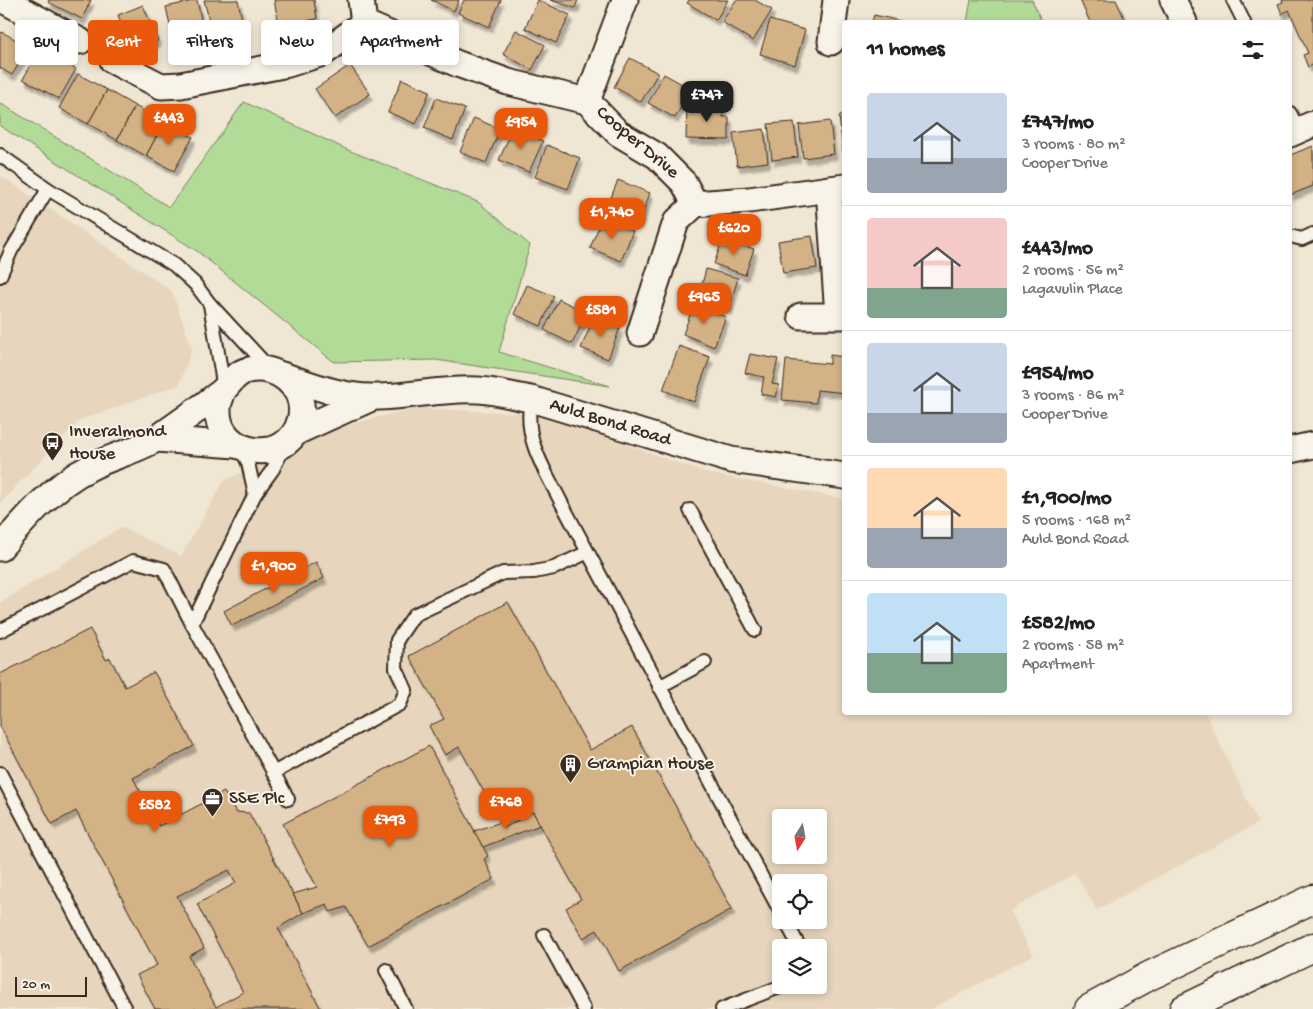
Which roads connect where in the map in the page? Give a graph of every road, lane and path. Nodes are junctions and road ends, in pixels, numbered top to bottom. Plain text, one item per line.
1 (625, 0) edge
2 (836, 0) edge
3 (1173, 0) edge
4 (1232, 0) edge
5 (4, 3) edge
6 (362, 12) edge
7 (1183, 20) edge
8 (1243, 20) edge
9 (80, 41) dead end
10 (832, 42) dead end
11 (121, 65) edge
12 (587, 101) junction
13 (0, 156) edge
14 (837, 188) edge
15 (48, 189) junction
16 (695, 204) junction
17 (1313, 234) edge
18 (1292, 236) edge
19 (0, 276) edge
20 (210, 304) junction
21 (841, 315) edge
22 (801, 316) dead end
23 (640, 333) dead end
24 (277, 372) junction
25 (223, 390) junction
26 (374, 397) junction
27 (531, 399) junction
28 (291, 437) junction
29 (157, 438) junction
30 (1313, 444) edge
31 (239, 446) junction
32 (1292, 449) edge
33 (842, 476) edge
34 (255, 494) junction
35 (690, 510) dead end
36 (0, 548) edge
37 (586, 553) junction
38 (192, 624) junction
39 (755, 630) dead end
40 (0, 631) edge
41 (705, 662) dead end
42 (659, 687) junction
43 (0, 772) edge
44 (273, 772) junction
45 (288, 799) dead end
46 (772, 896) edge
47 (1313, 899) edge
48 (544, 935) dead end
49 (1313, 947) edge
50 (386, 970) dead end
51 (772, 990) edge
52 (125, 1009) edge
53 (406, 1009) edge
54 (584, 1009) edge
55 (722, 1009) edge
56 (1089, 1009) edge
57 (1184, 1009) edge

1 - 12 street
2 - 10 street
3 - 7 street
4 - 8 lane
5 - 9 street
6 - 11 street
6 - 12 street, Cooper Drive
12 - 16 street, Cooper Drive
13 - 15 lane
14 - 16 street
14 - 21 street
15 - 19 lane
15 - 20 lane
16 - 23 street
17 - 18 lane
20 - 24 lane
20 - 25 lane
21 - 22 street
24 - 25 street, Auld Bond Road
24 - 26 street, Auld Bond Road
24 - 28 street
25 - 29 street, Auld Bond Road
25 - 31 street
26 - 27 street, Auld Bond Road
26 - 28 street, Auld Bond Road
27 - 33 street, Auld Bond Road
27 - 37 lane
28 - 31 street, Auld Bond Road
28 - 34 lane
29 - 31 street, Auld Bond Road
29 - 36 street, Auld Bond Road
30 - 32 street
31 - 34 lane
34 - 38 lane
35 - 39 lane
37 - 42 lane
37 - 44 lane
38 - 40 lane
38 - 44 lane
41 - 42 lane
42 - 46 lane
43 - 52 lane
44 - 45 lane
47 - 56 highway
48 - 54 lane
49 - 57 highway
50 - 53 lane
51 - 55 lane

